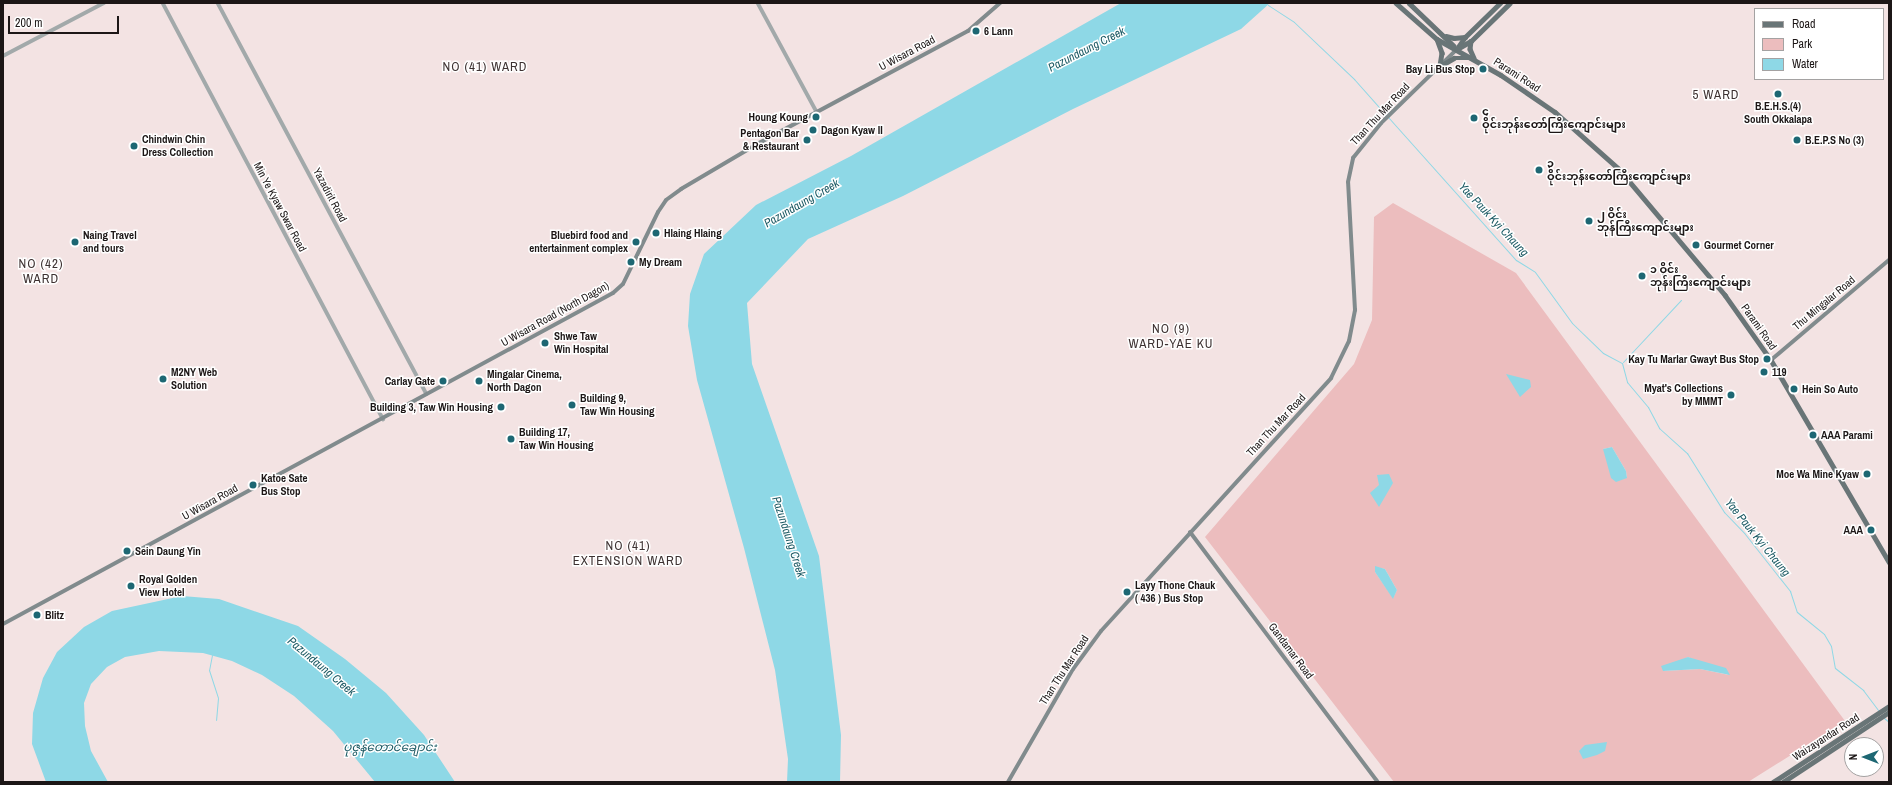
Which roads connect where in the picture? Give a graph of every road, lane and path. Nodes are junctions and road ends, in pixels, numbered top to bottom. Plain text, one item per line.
1 (104, 3) edge
2 (163, 3) edge
3 (218, 3) edge
4 (758, 3) edge
5 (1000, 3) edge
6 (1396, 3) edge
7 (1409, 3) edge
8 (1500, 3) edge
9 (1510, 3) edge
10 (1441, 33) junction
11 (1465, 37) junction
12 (1437, 39) junction
13 (1470, 41) junction
14 (1457, 49) junction
15 (3, 56) edge
16 (1475, 59) junction
17 (1440, 66) junction
18 (816, 112) junction
19 (1889, 260) edge
20 (1771, 360) junction
21 (427, 395) junction
22 (387, 416) junction
23 (1190, 532) junction
24 (1889, 562) edge
25 (3, 624) edge
26 (1888, 710) edge
27 (1875, 718) junction
28 (1008, 782) edge
29 (1378, 782) edge
30 (1773, 782) edge
31 (1783, 782) edge

1 - 15 street
2 - 22 street, Min Ye Kyaw Swar Road
3 - 21 street, Yazadirit Road
4 - 18 street
5 - 18 main road, U Wisara Road
6 - 12 main road
7 - 10 main road
8 - 11 main road, Than Thu Mar Road
9 - 13 main road, Than Thu Mar Road
10 - 11 main road
10 - 14 main road
11 - 14 main road, Than Thu Mar Road
12 - 14 main road
12 - 17 main road
13 - 14 main road, Than Thu Mar Road
13 - 16 main road
14 - 16 main road, Parami Road
14 - 17 main road, Than Thu Mar Road
16 - 17 main road
16 - 20 main road, Parami Road
17 - 23 main road, Than Thu Mar Road
18 - 21 main road, U Wisara Road (North Dagon)
19 - 20 main road, Thu Mingalar Road
20 - 24 main road, Parami Road
21 - 22 main road, U Wisara Road
22 - 25 main road, U Wisara Road
23 - 28 main road, Than Thu Mar Road
23 - 29 main road, Gandamar Road
26 - 27 main road, Waizayandar Road
27 - 30 main road, Waizayandar Road
27 - 31 main road, Waizayandar Road

